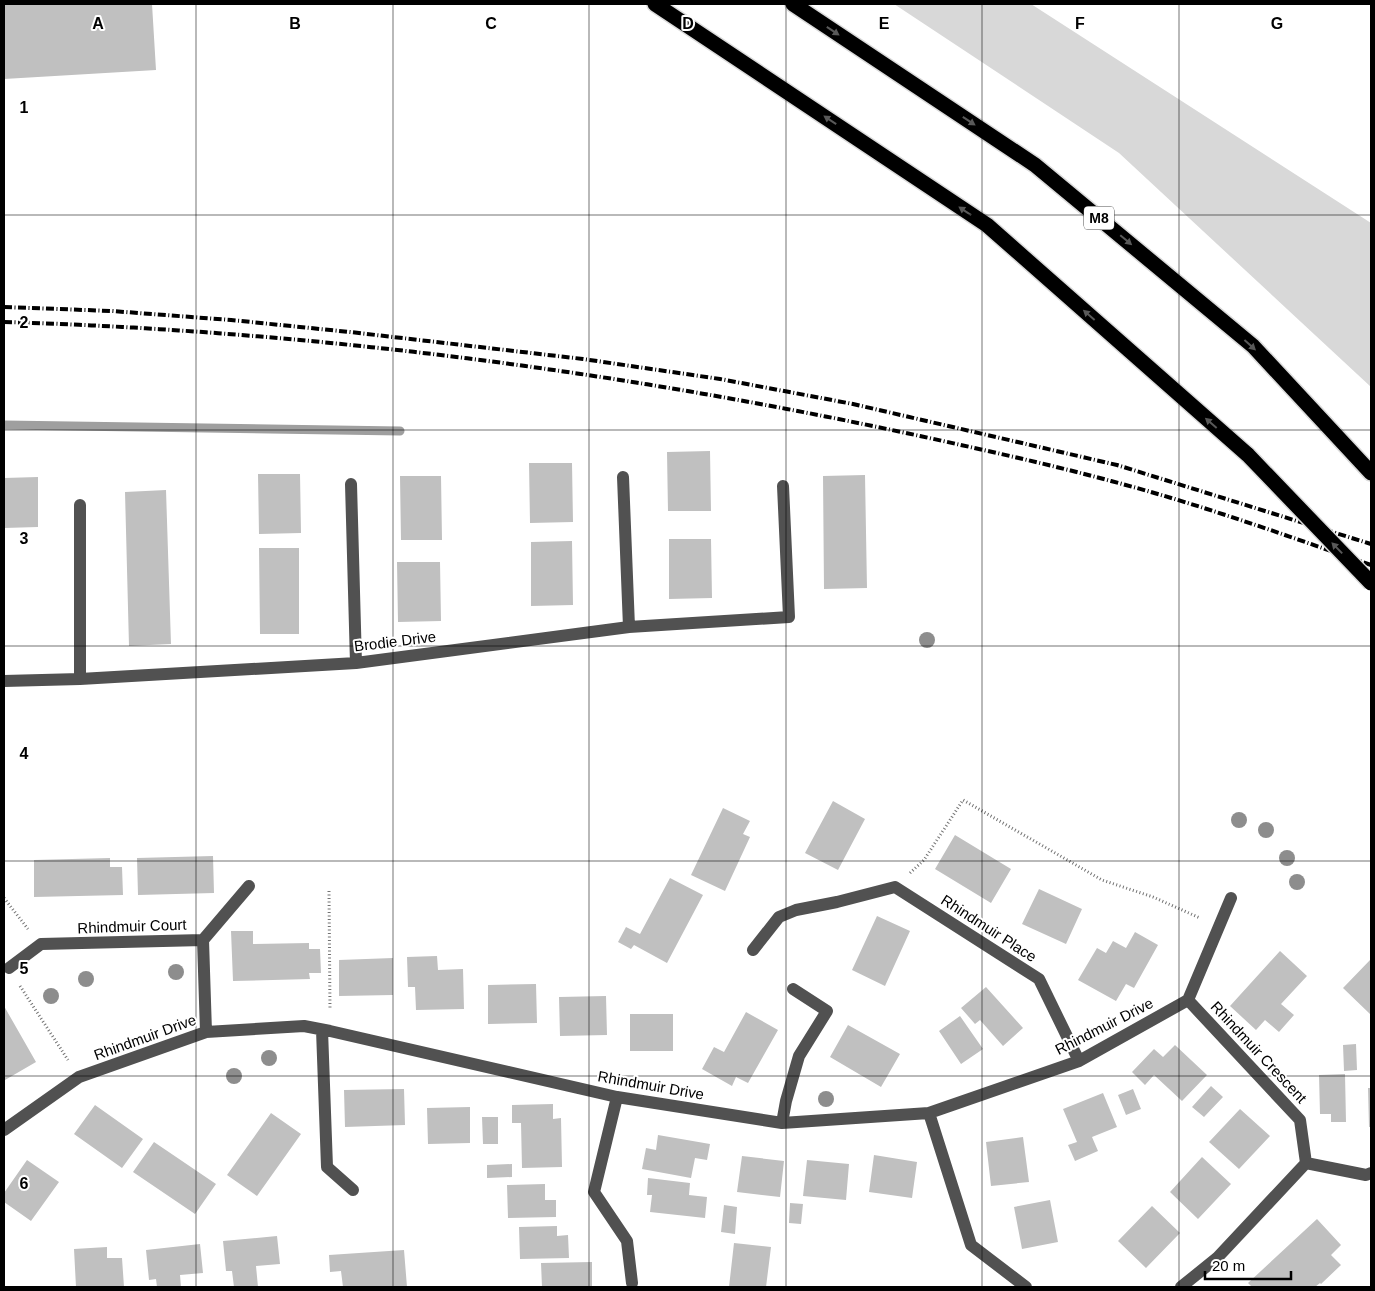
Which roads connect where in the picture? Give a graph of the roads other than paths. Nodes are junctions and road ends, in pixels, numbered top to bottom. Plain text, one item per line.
1 (656, 4) edge
2 (793, 4) edge
3 (1371, 473) edge
4 (623, 477) dead end
5 (351, 484) dead end
6 (783, 486) dead end
7 (80, 505) dead end
8 (1371, 583) edge
9 (629, 627) junction
10 (356, 663) junction
11 (80, 679) junction
12 (4, 681) edge
13 (249, 886) dead end
14 (1231, 898) dead end
15 (203, 940) junction
16 (753, 950) dead end
17 (9, 968) road end
18 (793, 990) dead end
19 (1188, 1000) junction
20 (326, 1030) junction
21 (206, 1032) junction
22 (1079, 1061) junction
23 (618, 1097) junction
24 (929, 1113) junction
25 (782, 1123) junction
26 (4, 1130) edge
27 (1306, 1163) junction
28 (1371, 1173) edge
29 (352, 1190) dead end
30 (632, 1283) dead end
31 (1026, 1287) edge
32 (1182, 1287) edge

8 -> 1 highway, bridge
2 -> 3 highway, M8
4 - 9 street
5 - 10 street
6 - 9 street, Brodie Drive
7 - 11 street
9 - 10 street, Brodie Drive
10 - 11 street, Brodie Drive
11 - 12 street, Brodie Drive
13 - 15 street
14 - 19 street
15 - 17 street, Rhindmuir Court
15 - 21 street, Rhindmuir Court
16 - 22 street, Rhindmuir Place
18 - 25 street
19 - 22 street, Rhindmuir Drive
19 - 27 street, Rhindmuir Crescent
20 - 21 street, Rhindmuir Drive
20 - 23 street, Rhindmuir Drive
20 - 29 street
21 - 26 street, Rhindmuir Drive
22 - 24 street, Rhindmuir Drive
23 - 25 street, Rhindmuir Drive
23 - 30 street
24 - 25 street, Rhindmuir Drive
24 - 31 street
27 - 28 street
27 - 32 street

